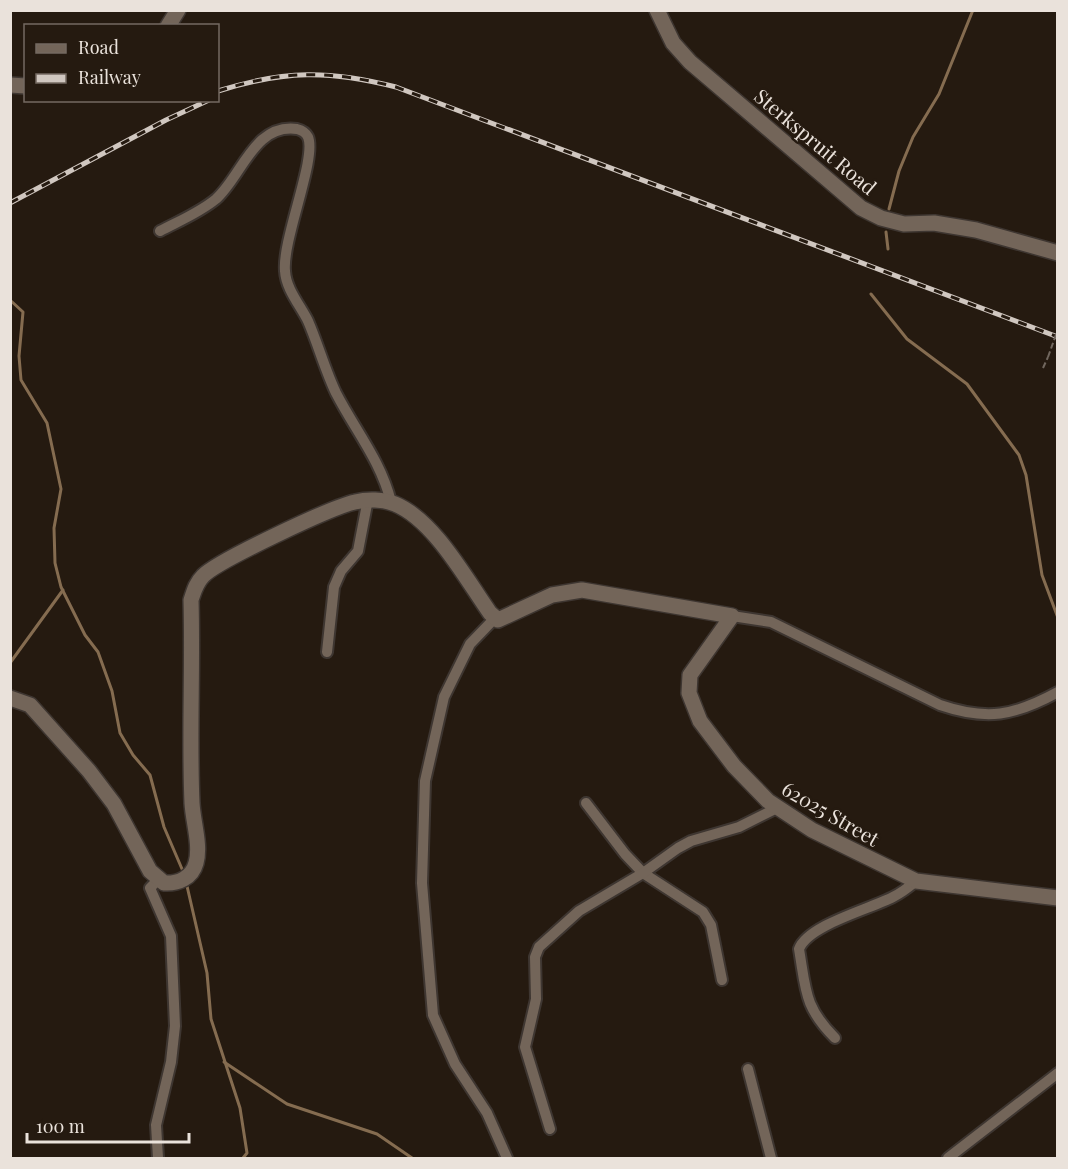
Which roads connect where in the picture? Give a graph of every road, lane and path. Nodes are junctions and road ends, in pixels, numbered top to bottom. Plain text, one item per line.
1 (178, 10) edge
2 (657, 10) edge
3 (169, 24) edge
4 (160, 231) dead end
5 (1058, 253) edge
6 (1058, 329) edge
7 (1043, 368) dead end
8 (368, 499) junction
9 (391, 502) junction
10 (732, 616) junction
11 (495, 618) junction
12 (327, 652) dead end
13 (1058, 692) edge
14 (10, 698) edge
15 (586, 803) dead end
16 (777, 808) junction
17 (644, 873) junction
18 (158, 880) junction
19 (916, 881) junction
20 (1058, 898) edge
21 (722, 980) dead end
22 (835, 1038) dead end
23 (748, 1069) dead end
24 (1058, 1073) edge
25 (550, 1129) dead end
26 (158, 1158) edge
27 (507, 1158) edge
28 (771, 1158) edge
29 (948, 1158) edge

1 - 3 street
2 - 5 street, Sterkspruit Road
4 - 9 street
6 - 7 path, bridge
8 - 9 street
8 - 12 street
8 - 18 street
9 - 11 street
10 - 11 street
10 - 13 street
10 - 16 street, 62025 Street
11 - 27 street
14 - 18 street
15 - 17 street
16 - 17 street
16 - 19 street, 62025 Street
17 - 21 street
17 - 25 street
18 - 26 street
19 - 20 street, 62025 Street
19 - 22 street
23 - 28 street
24 - 29 street

